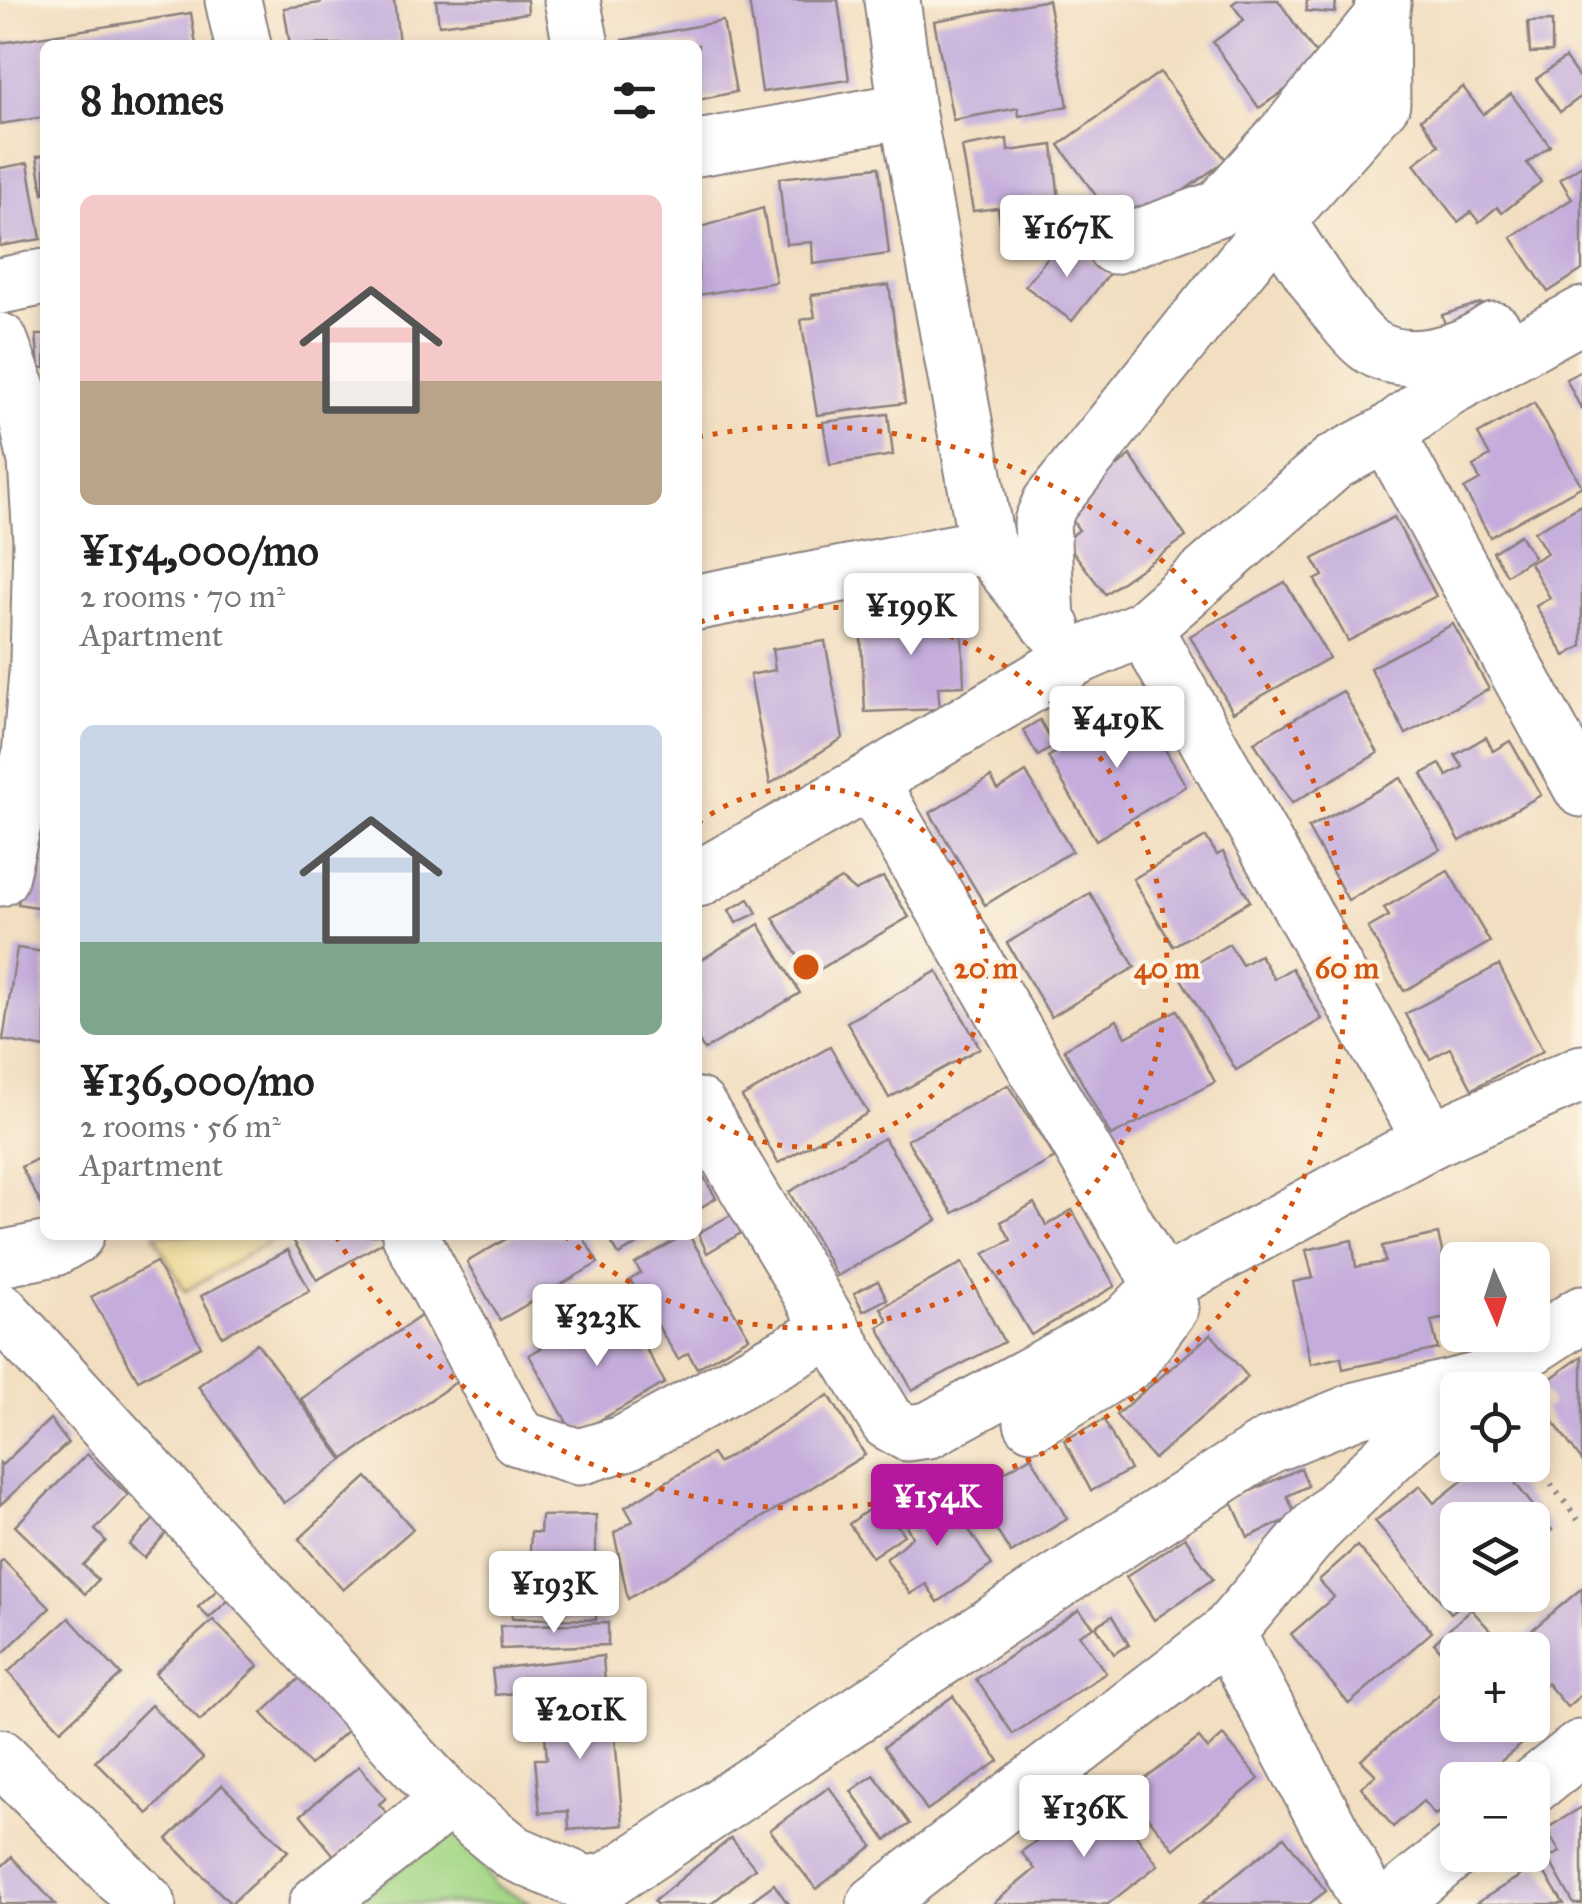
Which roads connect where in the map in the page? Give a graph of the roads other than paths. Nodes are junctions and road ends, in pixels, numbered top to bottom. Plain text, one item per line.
1 (233, 0) edge
2 (572, 0) edge
3 (892, 0) edge
4 (1382, 9) edge
5 (241, 40) edge
6 (581, 40) edge
7 (906, 110) junction
8 (702, 147) edge
9 (1277, 221) junction
10 (1114, 246) dead end
11 (40, 278) edge
12 (0, 286) edge
13 (1525, 308) dead end
14 (1582, 315) edge
15 (0, 341) edge
16 (1388, 434) junction
17 (987, 546) junction
18 (702, 601) edge
19 (1144, 628) junction
20 (1062, 639) junction
21 (870, 782) junction
22 (1582, 789) edge
23 (702, 877) edge
24 (0, 878) edge
25 (1582, 1074) edge
26 (702, 1113) edge
27 (1431, 1140) junction
28 (68, 1240) edge
29 (413, 1240) edge
30 (0, 1258) edge
31 (1162, 1286) junction
32 (0, 1310) edge
33 (1582, 1314) edge
34 (831, 1331) junction
35 (1492, 1372) edge
36 (1440, 1394) edge
37 (1440, 1412) edge
38 (1032, 1422) dead end
39 (1227, 1633) junction
40 (1581, 1748) edge
41 (0, 1756) edge
42 (1550, 1773) edge
43 (449, 1800) junction
44 (1440, 1863) edge
45 (148, 1904) edge
46 (317, 1904) edge
47 (875, 1904) edge
48 (1370, 1904) edge
49 (1390, 1904) edge

1 - 5 street
2 - 6 street
3 - 7 street
4 - 9 street
4 - 10 street
7 - 8 street
7 - 17 street
9 - 13 street
9 - 20 street
11 - 12 street
14 - 16 street
15 - 24 street
16 - 19 street
16 - 22 street
17 - 18 street
17 - 20 street
19 - 20 street
19 - 27 street
20 - 21 street
21 - 23 street
21 - 31 street
25 - 27 street
26 - 34 street
27 - 31 street
28 - 30 street
29 - 34 street
31 - 34 street
31 - 38 street
32 - 43 street
33 - 35 street
36 - 43 street
37 - 39 street
39 - 47 street
39 - 48 street
40 - 42 street
41 - 45 street
43 - 46 street
44 - 49 street

